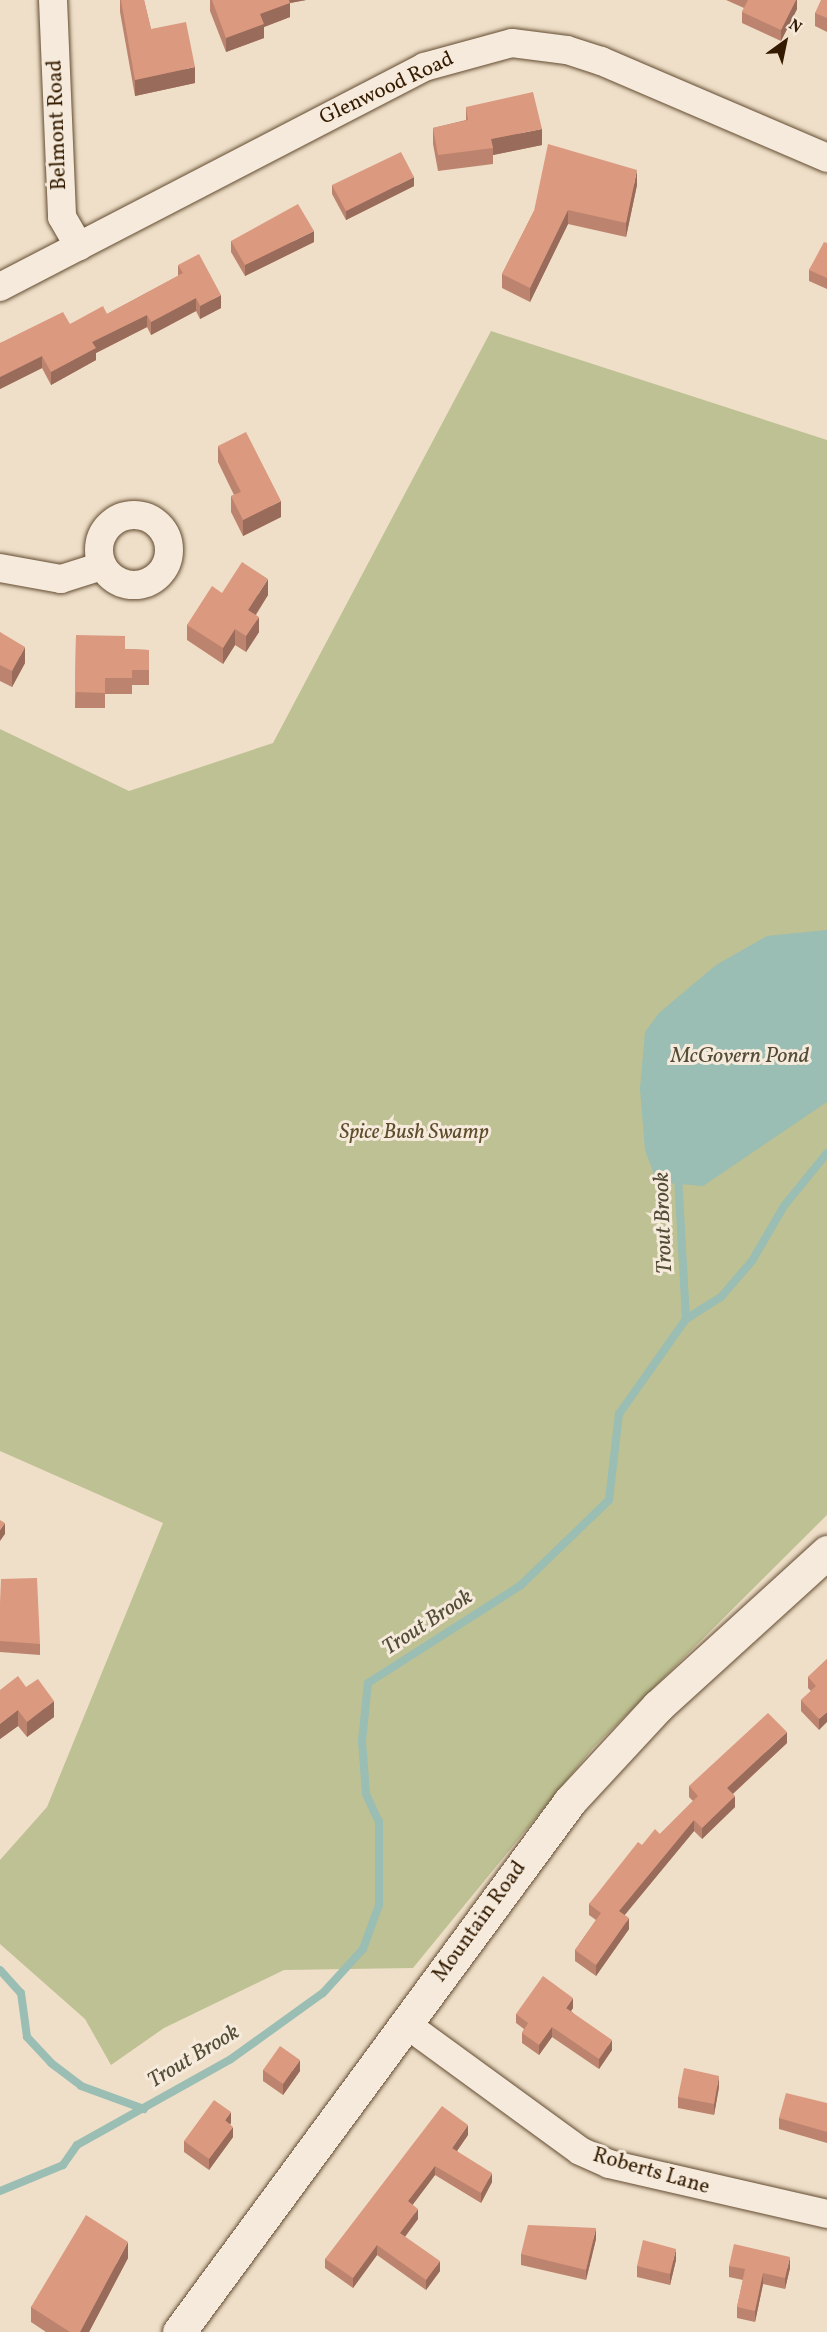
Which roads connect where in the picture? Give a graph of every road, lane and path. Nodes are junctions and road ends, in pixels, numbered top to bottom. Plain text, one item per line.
1 (53, 0) edge
2 (827, 158) edge
3 (79, 246) junction
4 (0, 286) edge
5 (102, 566) dead end
6 (0, 568) edge
7 (827, 1552) edge
8 (406, 2024) junction
9 (827, 2214) edge
10 (179, 2332) edge

1 - 3 street, Belmont Road
2 - 3 street, Glenwood Road
3 - 4 street, Glenwood Road
5 - 6 street
7 - 8 main road, Mountain Road
8 - 9 street, Roberts Lane
8 - 10 main road, Mountain Road

